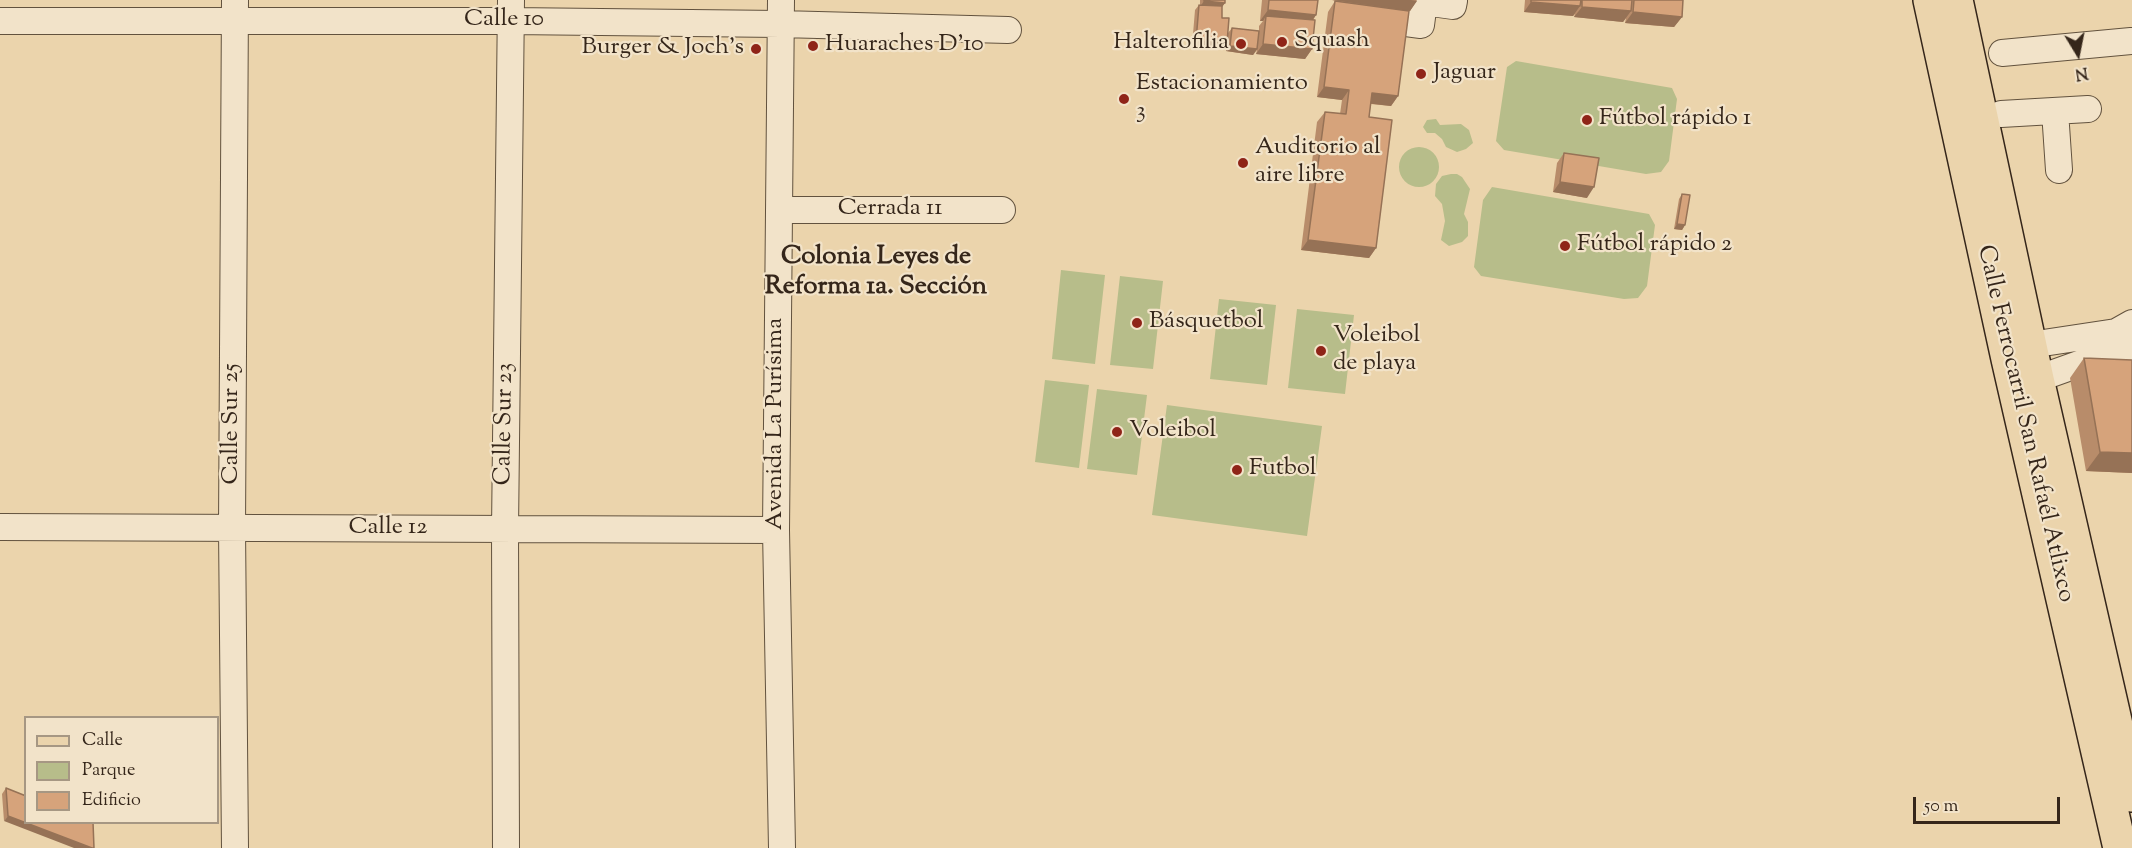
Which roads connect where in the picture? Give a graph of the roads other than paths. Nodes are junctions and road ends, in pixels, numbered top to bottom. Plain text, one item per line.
1 (1930, 0) edge
2 (1956, 0) edge
3 (1454, 1) edge
4 (235, 10) edge
5 (511, 10) edge
6 (780, 12) edge
7 (0, 21) edge
8 (1406, 23) edge
9 (1008, 30) dead end
10 (2131, 41) edge
11 (2002, 53) dead end
12 (2088, 109) dead end
13 (2055, 111) junction
14 (2001, 114) dead end
15 (2059, 170) dead end
16 (779, 210) junction
17 (1002, 210) dead end
18 (2125, 339) edge
19 (2019, 352) junction
20 (2027, 388) junction
21 (0, 527) edge
22 (232, 528) junction
23 (505, 530) junction
24 (776, 530) junction
25 (2132, 795) edge
26 (236, 848) edge
27 (506, 848) edge
28 (782, 848) edge
29 (2120, 848) edge

1 - 19 main road, Calle Ferrocarril San Rafaél Atlixco
2 - 19 main road, Calle Ferrocarril San Rafaél Atlixco
3 - 8 street
4 - 5 street, Calle 10
4 - 7 street, Calle 10
4 - 22 street, Calle Sur 25
5 - 6 street, Calle 10
5 - 23 street, Calle Sur 23
6 - 9 street, Calle 10
6 - 16 street, Avenida La Purísima
10 - 11 street
12 - 13 street
13 - 14 street
13 - 15 street
16 - 17 street, Cerrada 11
16 - 24 street, Avenida La Purísima
18 - 19 street
18 - 20 street
19 - 20 main road, Calle Ferrocarril San Rafaél Atlixco
20 - 25 main road, Calle Ferrocarril San Rafaél Atlixco
20 - 29 main road, Calle Ferrocarril San Rafaél Atlixco
21 - 22 street, Calle 12
22 - 23 street, Calle 12
22 - 26 street, Calle Sur 25
23 - 24 street, Calle 12
23 - 27 street, Calle Sur 23
24 - 28 street, Avenida La Purísima

